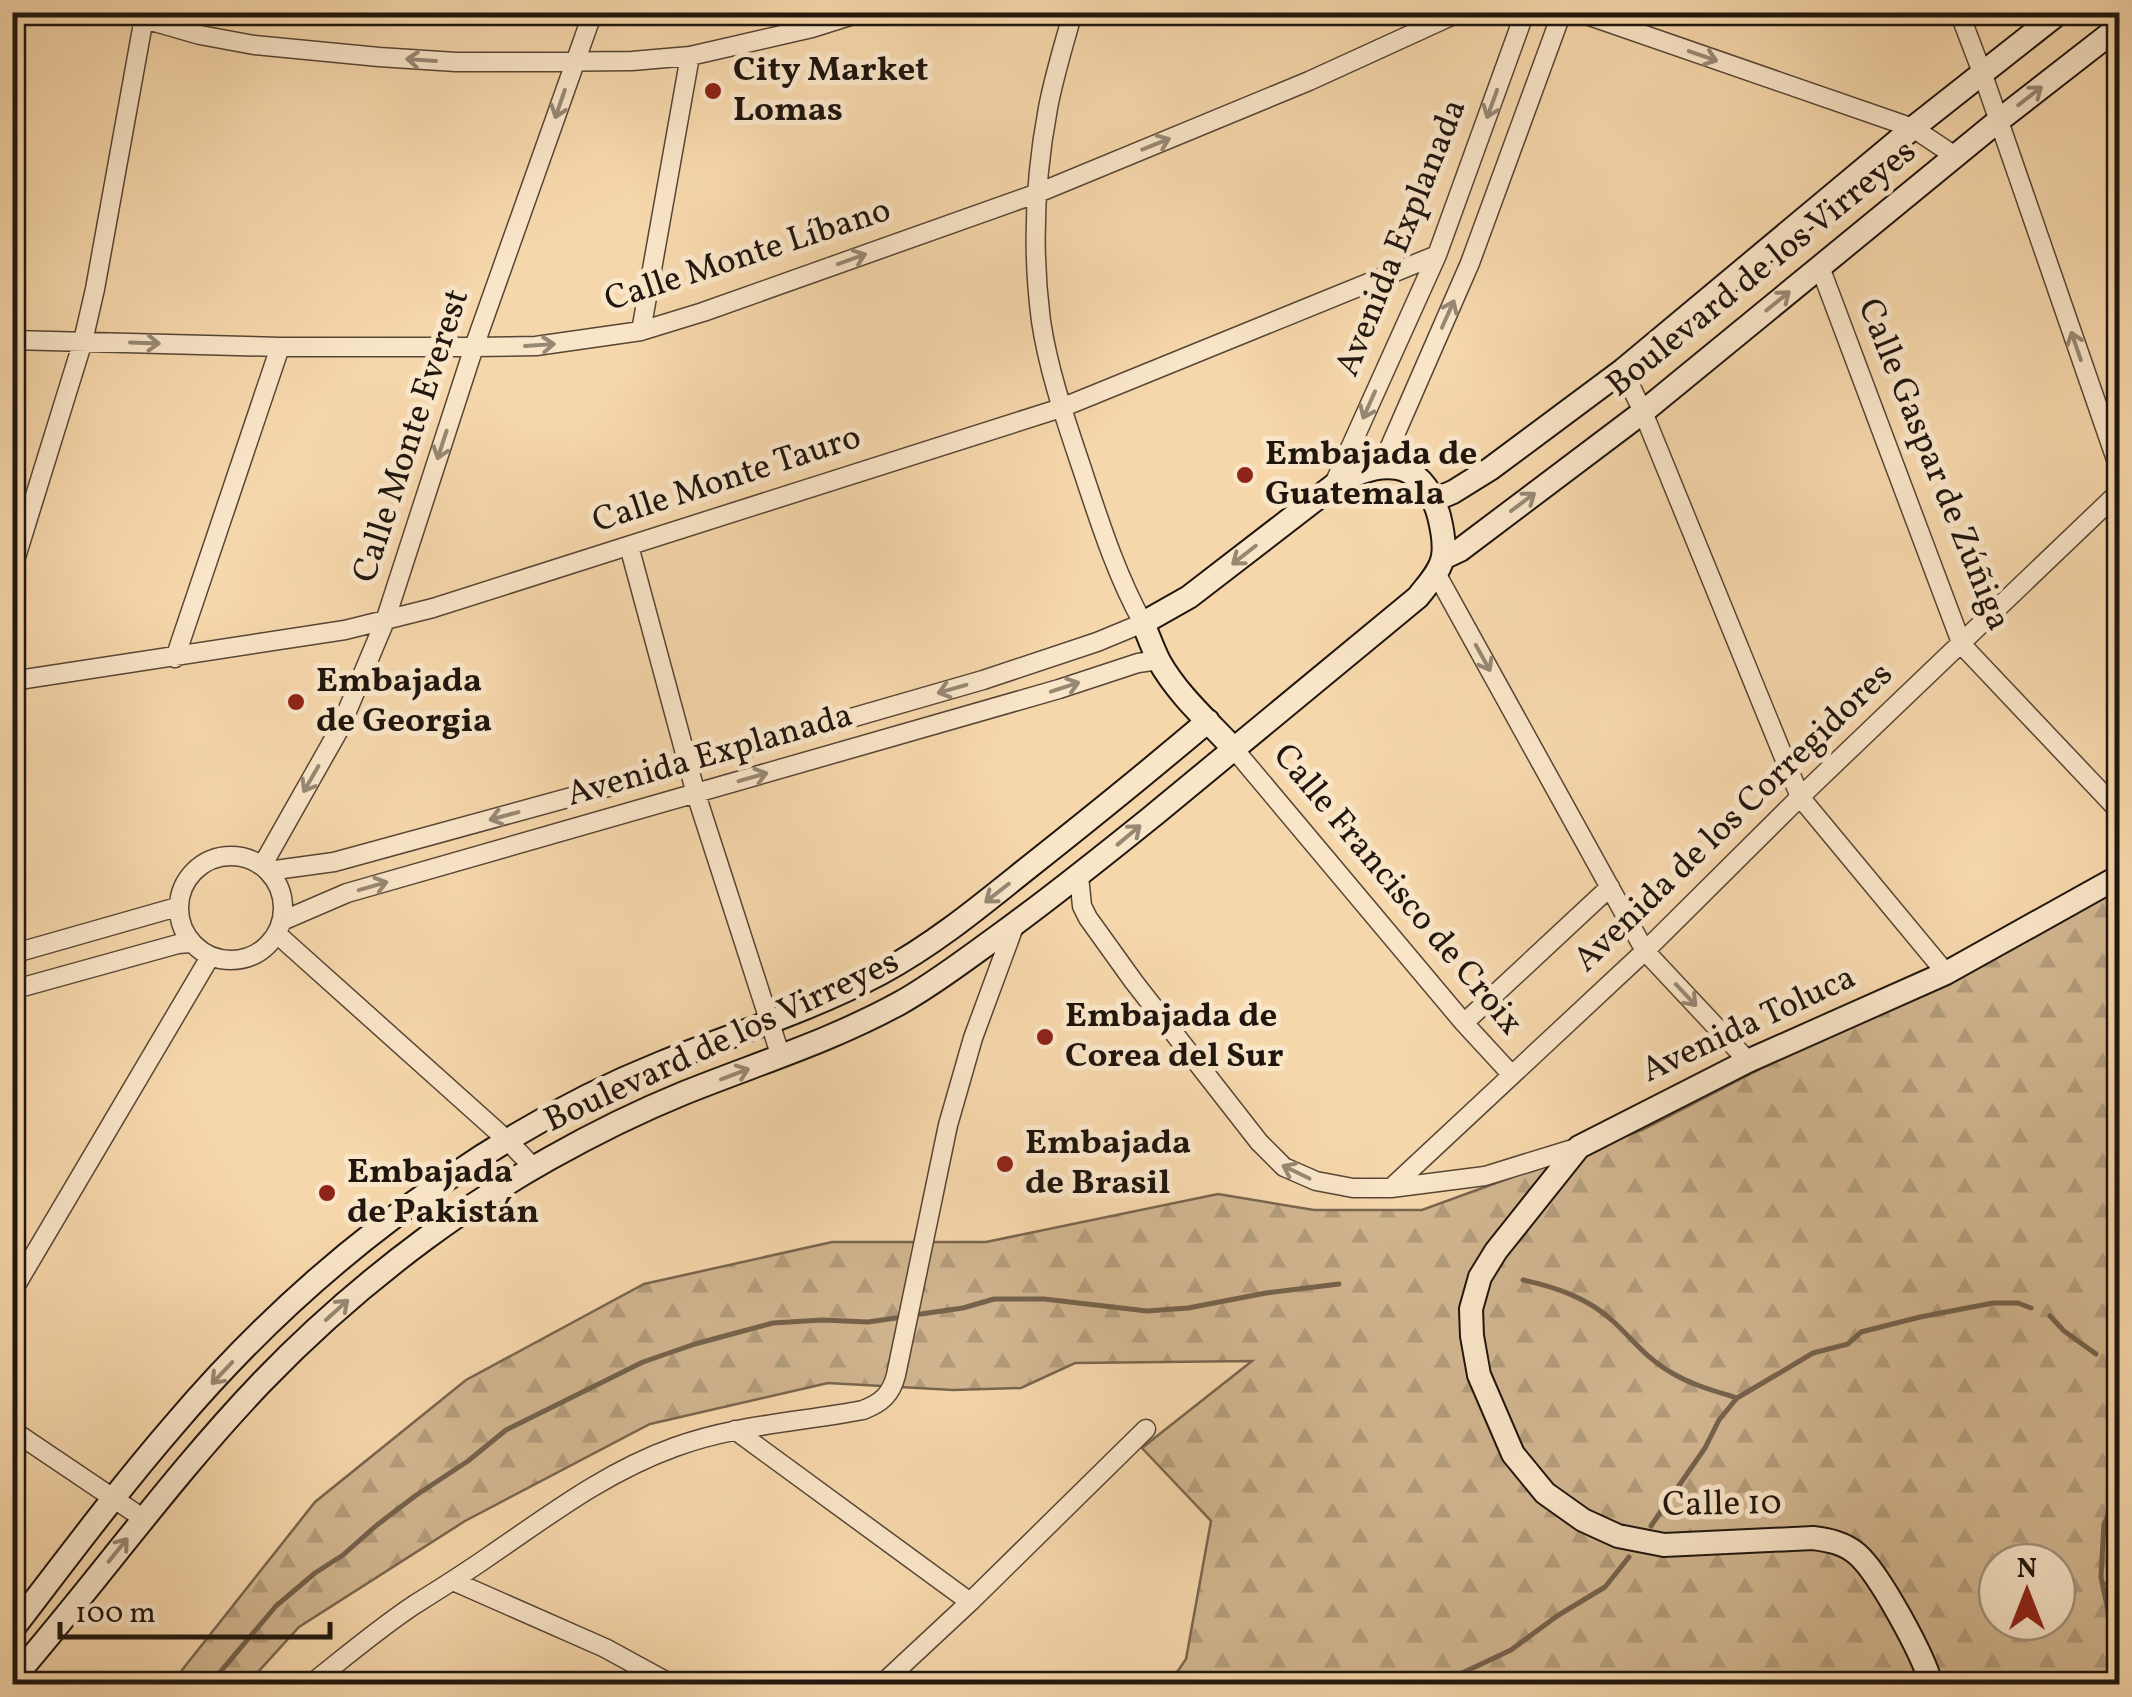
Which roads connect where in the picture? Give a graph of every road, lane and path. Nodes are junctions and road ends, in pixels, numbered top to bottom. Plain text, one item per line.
1 (120, 12) edge
2 (592, 12) edge
3 (863, 12) edge
4 (1073, 12) edge
5 (1460, 12) edge
6 (1525, 12) edge
7 (1562, 12) edge
8 (1578, 12) edge
9 (1959, 12) edge
10 (2060, 12) edge
11 (144, 16) edge
12 (2120, 26) edge
13 (690, 56) junction
14 (574, 62) junction
15 (1983, 75) junction
16 (1998, 121) junction
17 (1914, 128) junction
18 (1955, 156) junction
19 (1038, 193) junction
20 (1437, 255) junction
21 (1820, 267) junction
22 (641, 331) junction
23 (12, 340) edge
24 (83, 341) junction
25 (280, 347) junction
26 (474, 347) junction
27 (1623, 370) junction
28 (1061, 408) junction
29 (1643, 412) junction
30 (1381, 467) junction
31 (2120, 472) edge
32 (1333, 486) junction
33 (2120, 491) edge
34 (1434, 500) junction
35 (629, 546) junction
36 (1440, 565) junction
37 (12, 570) edge
38 (385, 620) junction
39 (1143, 623) junction
40 (1962, 645) junction
41 (175, 658) junction
42 (1159, 660) junction
43 (12, 681) edge
44 (1208, 721) junction
45 (1234, 748) junction
46 (688, 765) junction
47 (696, 794) junction
48 (1800, 798) junction
49 (2120, 812) edge
50 (265, 868) junction
51 (1079, 876) junction
52 (2120, 876) edge
53 (1610, 887) junction
54 (178, 906) junction
55 (1016, 924) junction
56 (280, 928) junction
57 (190, 942) junction
58 (1645, 951) junction
59 (12, 954) edge
60 (210, 957) junction
61 (1946, 973) junction
62 (12, 990) edge
63 (768, 1022) junction
64 (1464, 1023) junction
65 (780, 1057) junction
66 (1748, 1061) junction
67 (1512, 1074) junction
68 (508, 1141) junction
69 (1579, 1147) junction
70 (534, 1168) junction
71 (1391, 1188) junction
72 (12, 1292) edge
73 (1146, 1429) dead end
74 (12, 1430) edge
75 (735, 1430) junction
76 (113, 1499) junction
77 (144, 1519) junction
78 (453, 1581) junction
79 (970, 1602) junction
80 (12, 1630) edge
81 (12, 1680) edge
82 (311, 1684) edge
83 (671, 1684) edge
84 (882, 1684) edge
85 (1931, 1684) edge

1 - 11 street
2 - 14 street, Calle Monte Everest
3 - 13 street
4 - 19 street
19 -> 5 street, Calle Monte Líbano
6 -> 20 street, Avenida Explanada
30 -> 7 street, Avenida Explanada
8 -> 17 street
9 - 15 street
10 - 15 street, Boulevard de los Virreyes
14 -> 11 street
11 - 24 street
16 -> 12 street, Boulevard de los Virreyes
13 - 14 street
13 - 22 street
14 -> 26 street, Calle Monte Everest
15 - 16 street
15 - 17 street, Boulevard de los Virreyes
16 - 18 street, Boulevard de los Virreyes
31 -> 16 street
17 - 18 street
17 - 27 street, Boulevard de los Virreyes
18 - 21 street, Boulevard de los Virreyes
22 -> 19 street, Calle Monte Líbano
19 - 28 street
20 - 28 street, Calle Monte Tauro
20 -> 32 street, Avenida Explanada
29 -> 21 street, Boulevard de los Virreyes
21 - 40 street, Calle Gaspar de Zúñiga
26 -> 22 street, Calle Monte Líbano
23 - 24 street, Calle Monte Líbano
24 -> 25 street, Calle Monte Líbano
24 - 37 street
25 - 26 street, Calle Monte Líbano
25 - 41 street
26 -> 38 street, Calle Monte Everest
27 - 29 street
27 - 34 street, Boulevard de los Virreyes
28 - 35 street, Calle Monte Tauro
28 - 39 street
36 -> 29 street, Boulevard de los Virreyes
29 - 48 street
30 - 32 street
30 - 34 street
32 -> 39 street
33 - 40 street, Avenida de los Corregidores
34 - 36 street
35 - 38 street, Calle Monte Tauro
35 - 46 street
36 - 45 street, Boulevard de los Virreyes
36 -> 53 street
38 - 41 street, Calle Monte Tauro
38 -> 50 street, Calle Monte Everest
39 - 42 street
39 -> 46 street, Avenida Explanada
40 - 48 street, Avenida de los Corregidores
40 - 49 street, Calle Gaspar de Zúñiga
41 - 43 street, Calle Monte Tauro
42 - 44 street
47 -> 42 street, Avenida Explanada
44 - 45 street
44 -> 63 street, Boulevard de los Virreyes
51 -> 45 street, Boulevard de los Virreyes
45 - 64 street, Calle Francisco de Croix
46 - 47 street
46 -> 50 street, Avenida Explanada
56 -> 47 street, Avenida Explanada
47 - 63 street
48 - 58 street, Avenida de los Corregidores
48 - 61 street
50 - 54 street
50 - 56 street
51 - 55 street, Boulevard de los Virreyes
71 -> 51 street, Avenida Toluca
52 - 61 street, Avenida Toluca
53 - 58 street
53 - 64 street
54 - 57 street
54 - 59 street
55 - 65 street, Boulevard de los Virreyes
55 - 75 street
56 - 60 street
56 - 68 street
57 - 60 street
57 - 62 street
58 -> 66 street
58 - 67 street, Avenida de los Corregidores
60 - 72 street
61 - 66 street, Avenida Toluca
63 - 65 street
63 - 68 street, Boulevard de los Virreyes
64 - 67 street, Calle Francisco de Croix
70 -> 65 street, Boulevard de los Virreyes
66 - 69 street, Avenida Toluca
67 - 71 street, Avenida de los Corregidores
68 - 70 street
68 -> 76 street, Boulevard de los Virreyes
69 - 71 street, Avenida Toluca
69 - 85 street, Calle 10
77 -> 70 street, Boulevard de los Virreyes
73 - 79 street
74 - 76 street
75 - 78 street
75 - 79 street
76 - 77 street
76 - 80 street, Boulevard de los Virreyes
81 -> 77 street, Boulevard de los Virreyes
78 - 82 street
78 - 83 street
79 - 84 street

